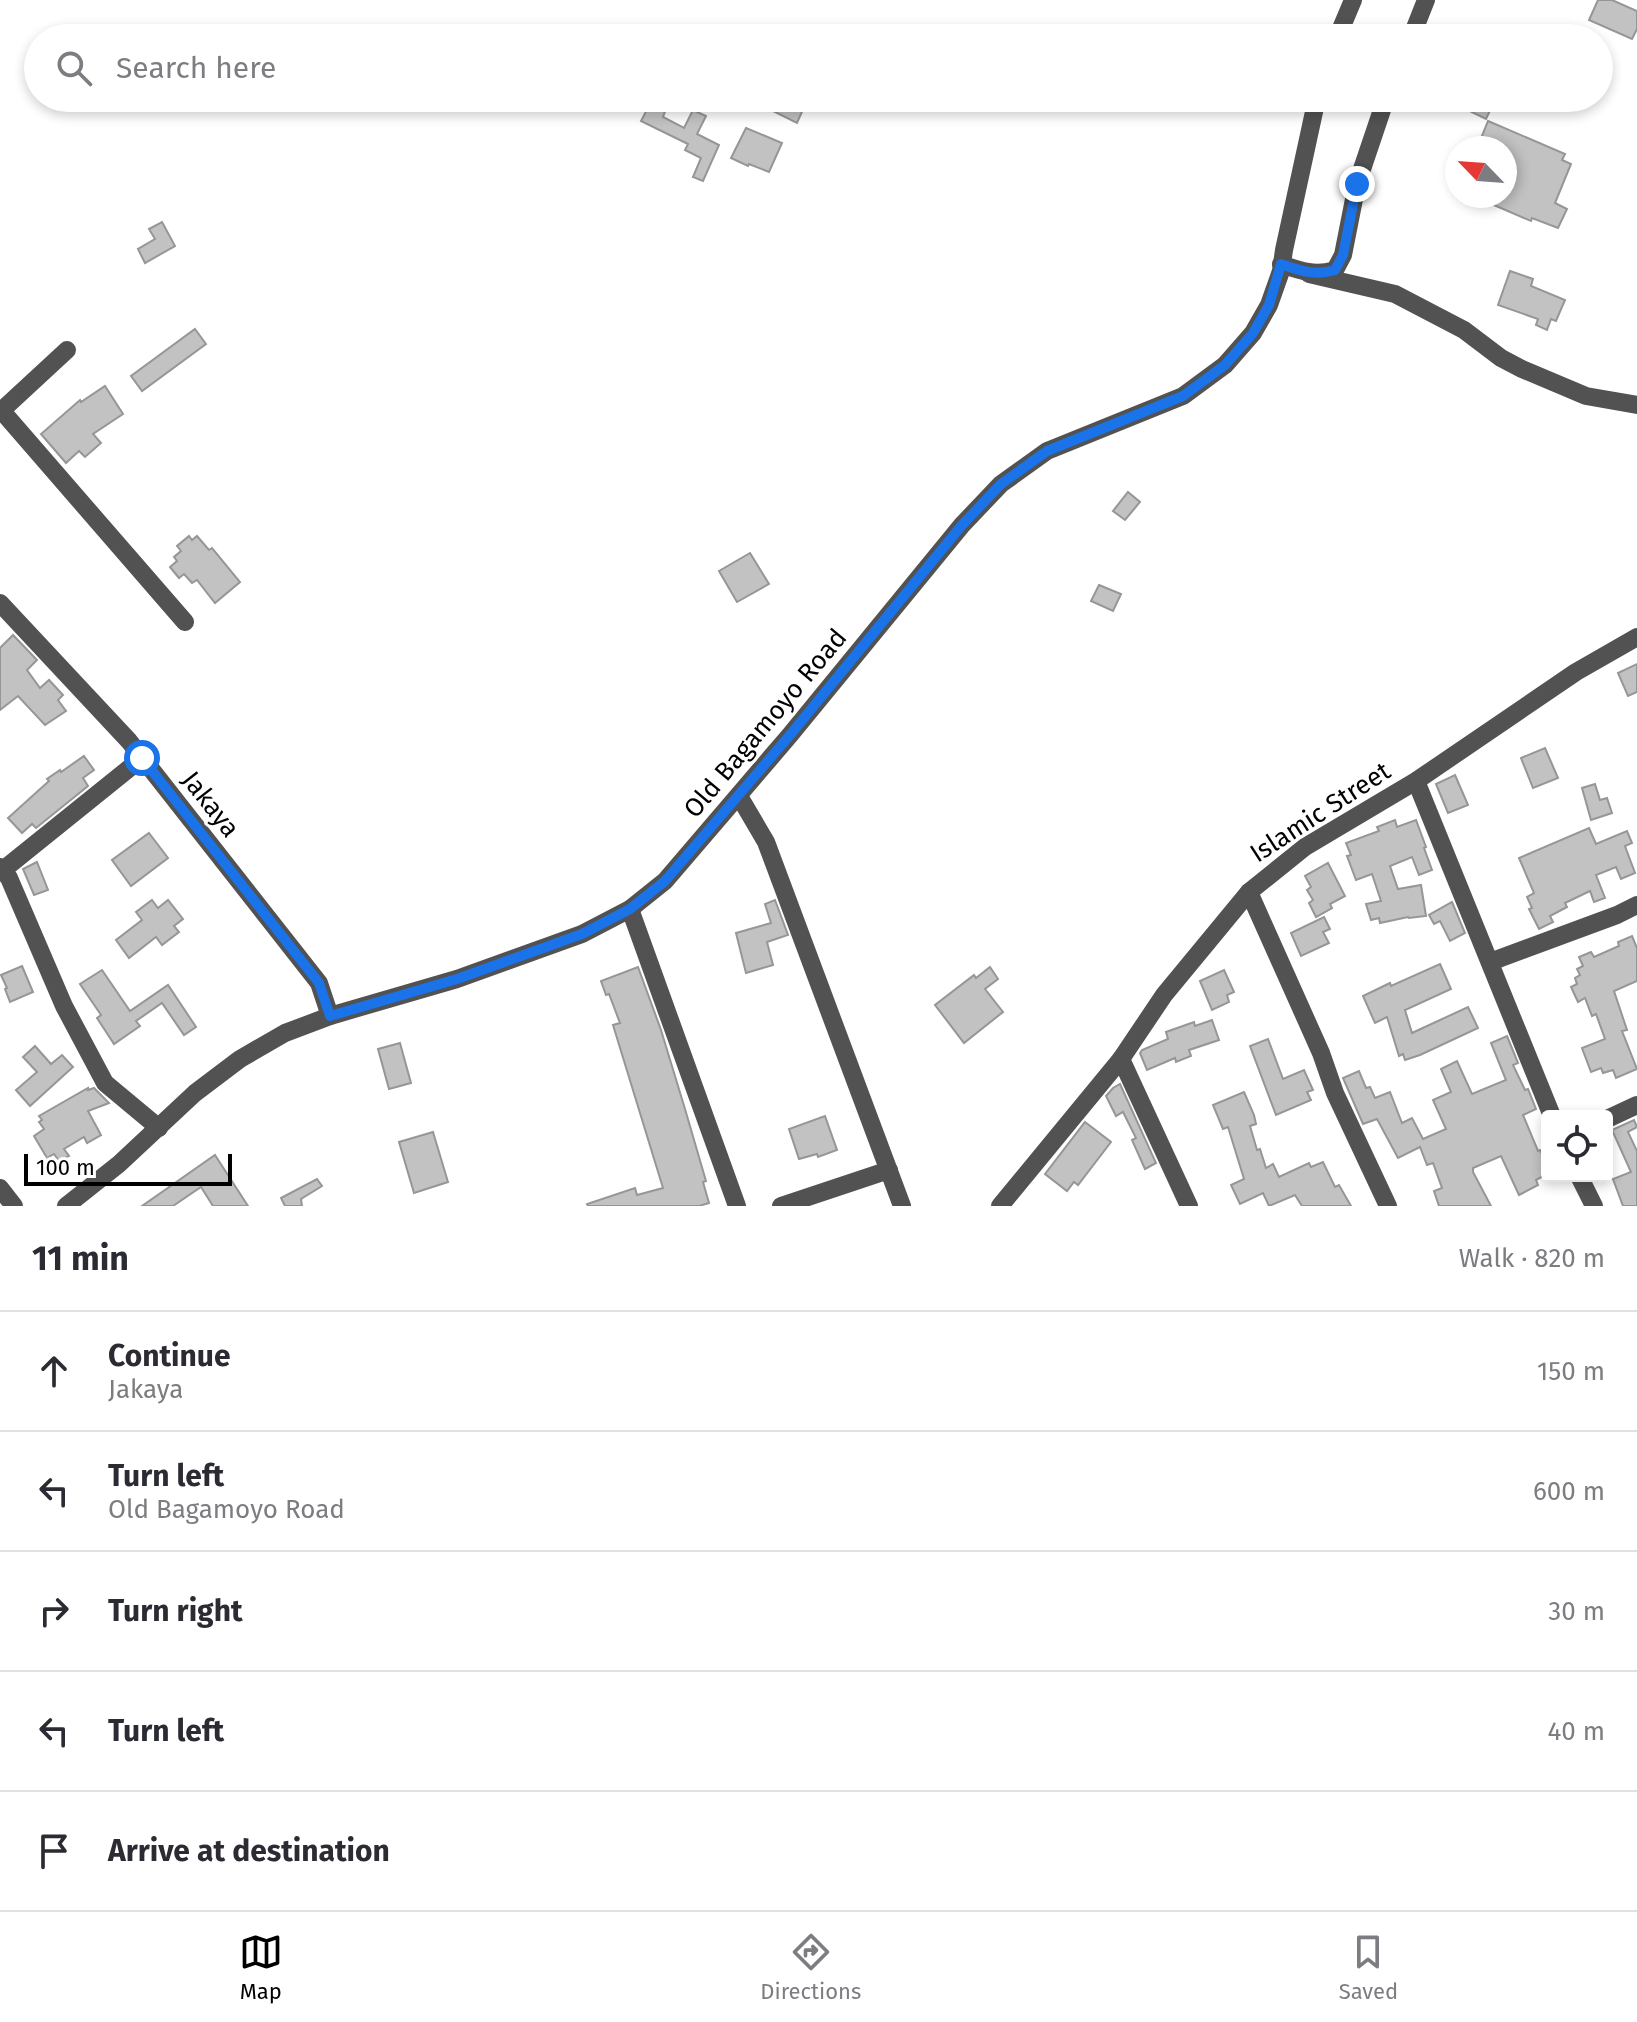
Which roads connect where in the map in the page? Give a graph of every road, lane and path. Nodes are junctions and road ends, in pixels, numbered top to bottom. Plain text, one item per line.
1 (1353, 0) edge
2 (1426, 0) edge
3 (1343, 24) edge
4 (1417, 24) edge
5 (1314, 112) edge
6 (1381, 112) edge
7 (1281, 264) junction
8 (1309, 274) junction
9 (67, 350) dead end
10 (1637, 405) edge
11 (1, 411) edge
12 (0, 603) edge
13 (185, 622) dead end
14 (1637, 637) edge
15 (142, 758) junction
16 (1416, 781) junction
17 (739, 796) junction
18 (1, 869) edge
19 (1249, 892) junction
20 (1637, 905) edge
21 (630, 909) junction
22 (1490, 962) junction
23 (330, 1016) junction
24 (1121, 1059) junction
25 (1637, 1105) edge
26 (1550, 1110) edge
27 (1613, 1116) edge
28 (159, 1128) junction
29 (889, 1170) junction
30 (1582, 1182) edge
31 (0, 1188) edge
32 (14, 1206) edge
33 (66, 1206) edge
34 (737, 1206) edge
35 (781, 1206) edge
36 (902, 1206) edge
37 (1000, 1206) edge
38 (1189, 1206) edge
39 (1388, 1206) edge
40 (1594, 1206) edge

1 - 3 street
2 - 4 street
5 - 7 street, Old Bagamoyo Road
6 - 8 street
7 - 8 street
7 - 17 street, Old Bagamoyo Road
8 - 10 street
9 - 11 street
11 - 13 street
12 - 15 street, Jakaya
14 - 16 street, Islamic Street
15 - 18 street
15 - 23 street, Jakaya
16 - 19 street, Islamic Street
16 - 22 street
17 - 21 street, Old Bagamoyo Road
17 - 29 street
18 - 28 street
19 - 24 street, Islamic Street
19 - 39 street
20 - 22 street
21 - 23 street, Old Bagamoyo Road
21 - 34 street
22 - 26 street
23 - 28 street, Old Bagamoyo Road
24 - 37 street, Islamic Street
24 - 38 street
25 - 27 street
28 - 33 street, Old Bagamoyo Road
29 - 35 street
29 - 36 street
30 - 40 street
31 - 32 street

